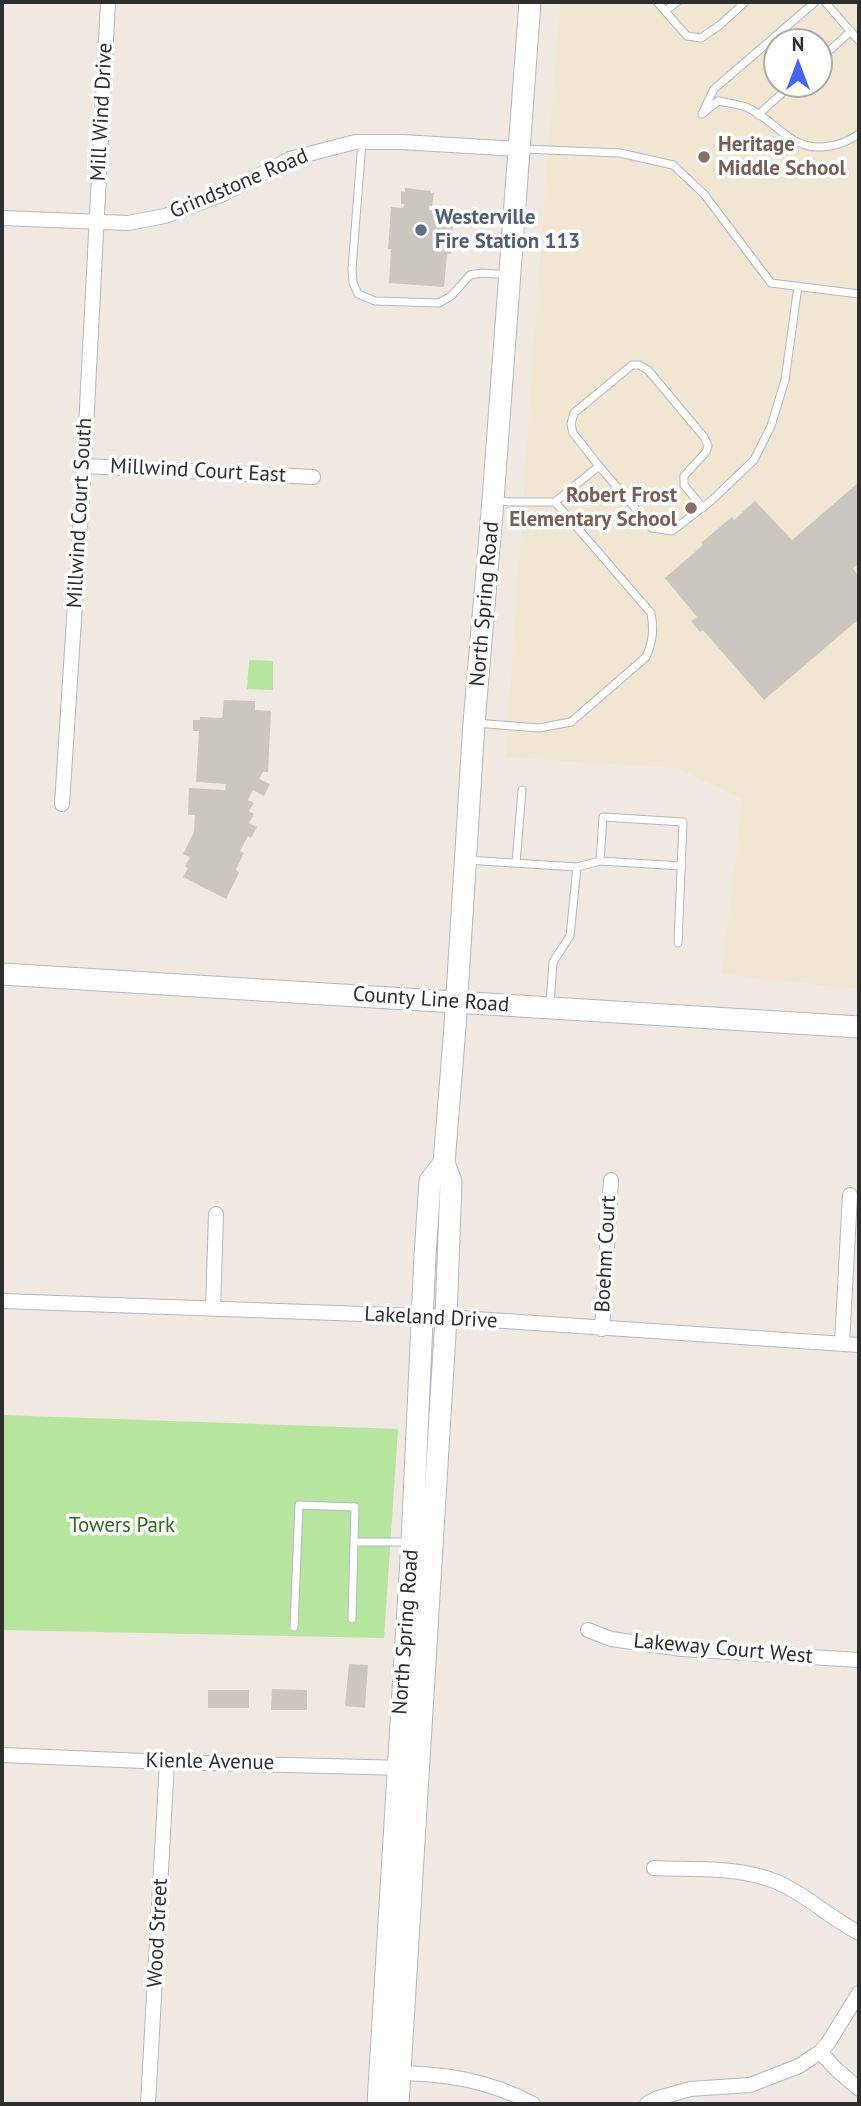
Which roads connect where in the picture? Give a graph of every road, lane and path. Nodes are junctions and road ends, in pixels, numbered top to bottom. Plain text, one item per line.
1 (108, 2) edge
2 (530, 2) edge
3 (657, 2) edge
4 (677, 2) edge
5 (744, 2) edge
6 (814, 2) edge
7 (825, 2) edge
8 (665, 11) junction
9 (851, 31) junction
10 (859, 41) edge
11 (833, 47) edge
12 (777, 98) edge
13 (758, 115) junction
14 (859, 134) edge
15 (362, 142) junction
16 (518, 149) junction
17 (2, 218) edge
18 (96, 222) junction
19 (509, 275) junction
20 (798, 286) junction
21 (859, 294) edge
22 (84, 466) junction
23 (599, 466) junction
24 (313, 477) dead end
25 (493, 500) junction
26 (555, 502) junction
27 (703, 508) junction
28 (474, 723) junction
29 (522, 790) dead end
30 (62, 804) dead end
31 (465, 860) junction
32 (600, 861) junction
33 (516, 863) junction
34 (682, 866) junction
35 (577, 867) junction
36 (678, 943) dead end
37 (2, 974) edge
38 (457, 1002) junction
39 (549, 1008) junction
40 (859, 1027) edge
41 (444, 1163) junction
42 (611, 1180) dead end
43 (850, 1195) dead end
44 (216, 1214) dead end
45 (2, 1301) edge
46 (213, 1309) junction
47 (423, 1317) junction
48 (446, 1317) junction
49 (602, 1329) junction
50 (842, 1344) junction
51 (859, 1345) edge
52 (354, 1542) junction
53 (422, 1543) junction
54 (352, 1619) dead end
55 (294, 1627) dead end
56 (588, 1630) dead end
57 (859, 1660) edge
58 (2, 1755) edge
59 (167, 1762) junction
60 (407, 1768) junction
61 (654, 1868) dead end
62 (859, 1933) edge
63 (859, 1993) edge
64 (820, 2052) junction
65 (390, 2073) junction
66 (859, 2090) edge
67 (148, 2104) edge
68 (378, 2104) edge
69 (398, 2104) edge
70 (533, 2104) edge
71 (647, 2104) edge

1 - 18 street, Mill Wind Drive
2 - 16 main road, North Spring Road
3 - 8 lane
4 - 8 lane
5 - 8 lane
6 - 13 lane
7 - 9 lane
9 - 10 lane
9 - 11 lane
12 - 13 lane
13 - 14 lane
15 - 16 street, Grindstone Road
15 - 18 street, Grindstone Road
15 - 19 lane
16 - 19 main road, North Spring Road
16 - 20 lane
17 - 18 street, Grindstone Road
18 - 22 street, Millwind Court South
19 - 25 main road, North Spring Road
20 - 21 lane
20 - 27 lane
22 - 24 street, Millwind Court East
22 - 30 street, Millwind Court South
23 - 26 lane
23 - 27 lane
23 - 27 lane
25 - 26 lane
25 - 28 main road, North Spring Road
26 - 28 lane
28 - 31 main road, North Spring Road
29 - 33 lane
31 - 33 lane
31 - 38 main road, North Spring Road
32 - 34 lane
32 - 34 lane
32 - 35 lane
33 - 35 lane
34 - 36 lane
35 - 39 lane
37 - 38 main road, County Line Road
38 - 39 main road, County Line Road
38 - 41 main road, North Spring Road
39 - 40 main road, County Line Road
41 - 47 main road, North Spring Road
41 - 48 main road, North Spring Road
42 - 49 street, Boehm Court
43 - 50 street
44 - 46 street
45 - 46 street, Lakeland Drive
46 - 47 street, Lakeland Drive
47 - 48 street, Lakeland Drive
47 - 53 main road, North Spring Road
48 - 49 street, Lakeland Drive
48 - 53 main road, North Spring Road
49 - 50 street, Lakeland Drive
50 - 51 street, Lakeland Drive
52 - 53 lane
52 - 54 lane
52 - 55 lane
53 - 60 main road, North Spring Road
56 - 57 street, Lakeway Court West
58 - 59 street, Kienle Avenue
59 - 60 street, Kienle Avenue
59 - 67 street, Wood Street
60 - 65 main road, North Spring Road
61 - 62 street
63 - 64 street
64 - 66 street
64 - 71 street
65 - 68 main road, North Spring Road
65 - 69 main road, North Spring Road
65 - 70 street

